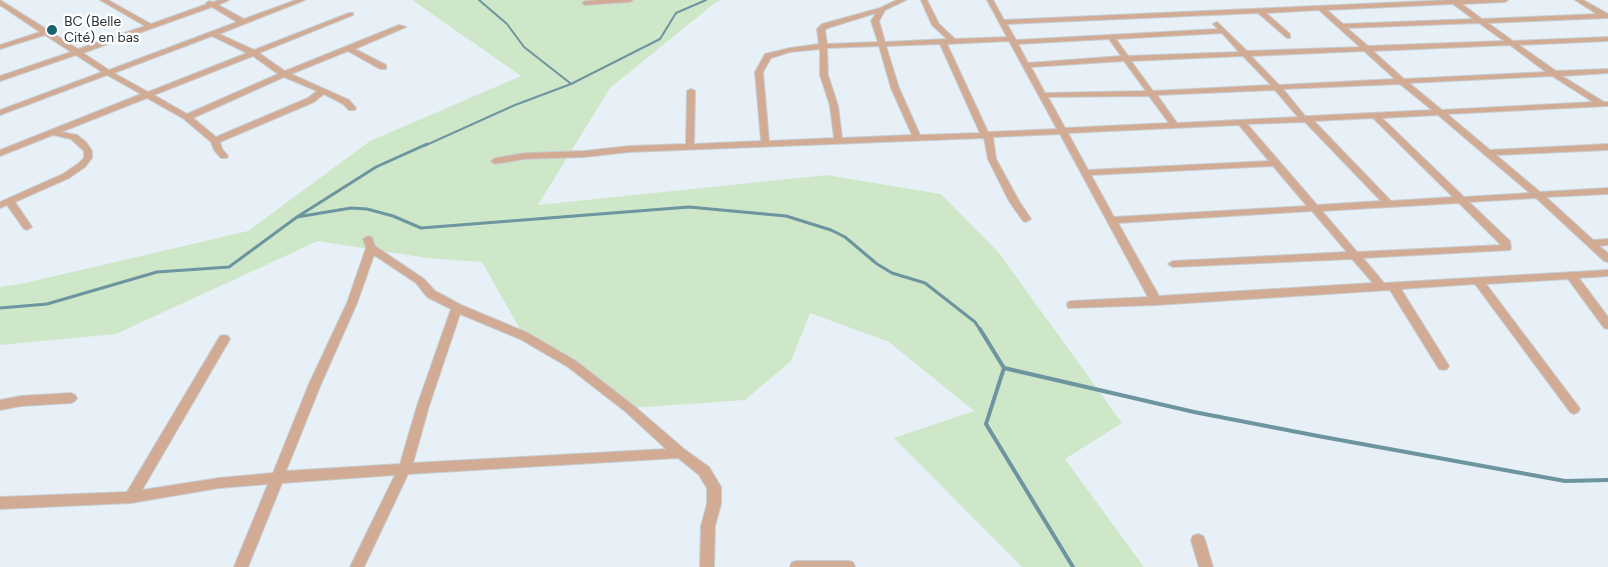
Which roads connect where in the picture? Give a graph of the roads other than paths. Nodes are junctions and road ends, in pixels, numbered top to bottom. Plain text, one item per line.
1 (103, 0) edge
2 (204, 0) edge
3 (226, 0) edge
4 (302, 0) edge
5 (630, 0) edge
6 (903, 0) edge
7 (924, 0) edge
8 (990, 0) edge
9 (1505, 0) edge
10 (1578, 0) edge
11 (1454, 1) edge
12 (0, 2) edge
13 (585, 3) dead end
14 (212, 5) junction
15 (1321, 8) junction
16 (882, 9) junction
17 (1260, 11) junction
18 (351, 14) dead end
19 (1607, 16) edge
20 (1478, 20) junction
21 (243, 22) junction
22 (1003, 22) junction
23 (1099, 23) dead end
24 (1217, 24) dead end
25 (150, 26) junction
26 (1340, 26) junction
27 (402, 27) dead end
28 (1223, 31) junction
29 (46, 32) junction
30 (212, 33) junction
31 (1109, 36) junction
32 (1287, 36) dead end
33 (1608, 39) edge
34 (1013, 40) junction
35 (954, 42) junction
36 (943, 43) junction
37 (1510, 43) junction
38 (884, 45) junction
39 (823, 46) junction
40 (0, 47) edge
41 (348, 48) junction
42 (1365, 49) junction
43 (76, 52) junction
44 (254, 53) junction
45 (1245, 54) junction
46 (1127, 59) junction
47 (1026, 65) junction
48 (383, 67) dead end
49 (1608, 71) edge
50 (108, 72) junction
51 (1553, 73) junction
52 (284, 74) junction
53 (0, 79) edge
54 (1401, 80) junction
55 (1275, 85) junction
56 (323, 91) junction
57 (691, 91) dead end
58 (148, 93) junction
59 (1151, 93) junction
60 (1043, 95) junction
61 (1606, 105) edge
62 (352, 108) dead end
63 (1439, 112) junction
64 (0, 113) edge
65 (1374, 115) junction
66 (187, 117) junction
67 (1304, 118) junction
68 (1240, 121) junction
69 (1174, 124) junction
70 (1060, 130) junction
71 (51, 133) junction
72 (987, 135) junction
73 (917, 137) junction
74 (838, 139) junction
75 (215, 141) junction
76 (765, 143) junction
77 (690, 146) junction
78 (1608, 147) edge
79 (0, 153) edge
80 (1488, 153) junction
81 (224, 156) dead end
82 (495, 161) dead end
83 (1276, 163) junction
84 (1085, 173) junction
85 (1608, 191) edge
86 (1537, 194) junction
87 (1459, 199) junction
88 (5, 203) edge
89 (1388, 203) junction
90 (1315, 207) junction
91 (1026, 219) dead end
92 (1112, 220) junction
93 (27, 227) dead end
94 (1608, 242) edge
95 (1591, 243) junction
96 (1356, 256) junction
97 (1608, 259) edge
98 (1173, 264) dead end
99 (1608, 273) edge
100 (1571, 275) junction
101 (1478, 281) junction
102 (1387, 286) junction
103 (1156, 301) junction
104 (1072, 305) dead end
105 (457, 308) junction
106 (1608, 326) edge
107 (224, 339) dead end
108 (1443, 366) dead end
109 (71, 398) dead end
110 (0, 405) edge
111 (1574, 409) dead end
112 (680, 453) junction
113 (405, 468) junction
114 (279, 477) junction
115 (131, 497) junction
116 (0, 503) edge
117 (1198, 540) dead end
118 (241, 567) edge
119 (357, 567) edge
120 (707, 567) edge
121 (797, 567) edge
122 (848, 567) edge
123 (1206, 567) edge

1 - 25 street
2 - 14 street
3 - 14 street
4 - 21 street
5 - 13 street
6 - 16 street
7 - 35 street
8 - 22 street
9 - 11 street
10 - 19 street
11 - 15 street
11 - 20 street
12 - 29 street
14 - 21 street
14 - 25 street
15 - 17 street
15 - 26 street
16 - 38 street
16 - 39 street
17 - 22 street
17 - 32 street
18 - 44 street
19 - 20 street
20 - 26 street
20 - 37 street
21 - 30 street
22 - 34 street
23 - 31 street
24 - 28 street
25 - 43 street
26 - 42 street
27 - 41 street
28 - 31 street
28 - 45 street
29 - 40 street
29 - 43 street
30 - 44 street
30 - 50 street
31 - 34 street
31 - 46 street
33 - 37 street
34 - 35 street
34 - 47 street
35 - 36 street
36 - 38 street
36 - 72 street
37 - 42 street
37 - 51 street
38 - 39 street
38 - 73 street
39 - 74 street
39 - 76 street
41 - 48 street
41 - 52 street
42 - 45 street
42 - 54 street
43 - 50 street
43 - 53 street
44 - 52 street
44 - 58 street
45 - 46 street
45 - 55 street
46 - 47 street
46 - 59 street
47 - 60 street
49 - 51 street
50 - 58 street
50 - 64 street
51 - 54 street
51 - 61 street
52 - 56 street
52 - 66 street
54 - 55 street
54 - 63 street
55 - 59 street
55 - 67 street
56 - 62 street
56 - 75 street
57 - 77 street
58 - 66 street
58 - 71 street
59 - 60 street
59 - 69 street
60 - 70 street
61 - 63 street
63 - 65 street
63 - 80 street
65 - 67 street
65 - 87 street
66 - 75 street
67 - 68 street
67 - 89 street
68 - 69 street
68 - 83 street
69 - 70 street
70 - 72 street
70 - 84 street
71 - 79 street
71 - 88 street
72 - 73 street
72 - 91 street
73 - 74 street
74 - 76 street
75 - 81 street
76 - 77 street
77 - 82 street
78 - 80 street
80 - 86 street
83 - 84 street
83 - 90 street
84 - 92 street
85 - 86 street
86 - 87 street
86 - 95 street
87 - 89 street
87 - 96 street
88 - 93 street
89 - 90 street
90 - 92 street
90 - 96 street
92 - 103 street
94 - 95 street
95 - 97 street
96 - 98 street
96 - 102 street
99 - 100 street
100 - 101 street
100 - 106 street
101 - 102 street
101 - 111 street
102 - 103 street
102 - 108 street
103 - 104 street
105 - 112 street
105 - 113 street
105 - 114 street
107 - 115 street
109 - 110 street
112 - 113 street
112 - 120 street
113 - 114 street
113 - 119 street
114 - 115 street
114 - 118 street
115 - 116 street
117 - 123 street
121 - 122 street

